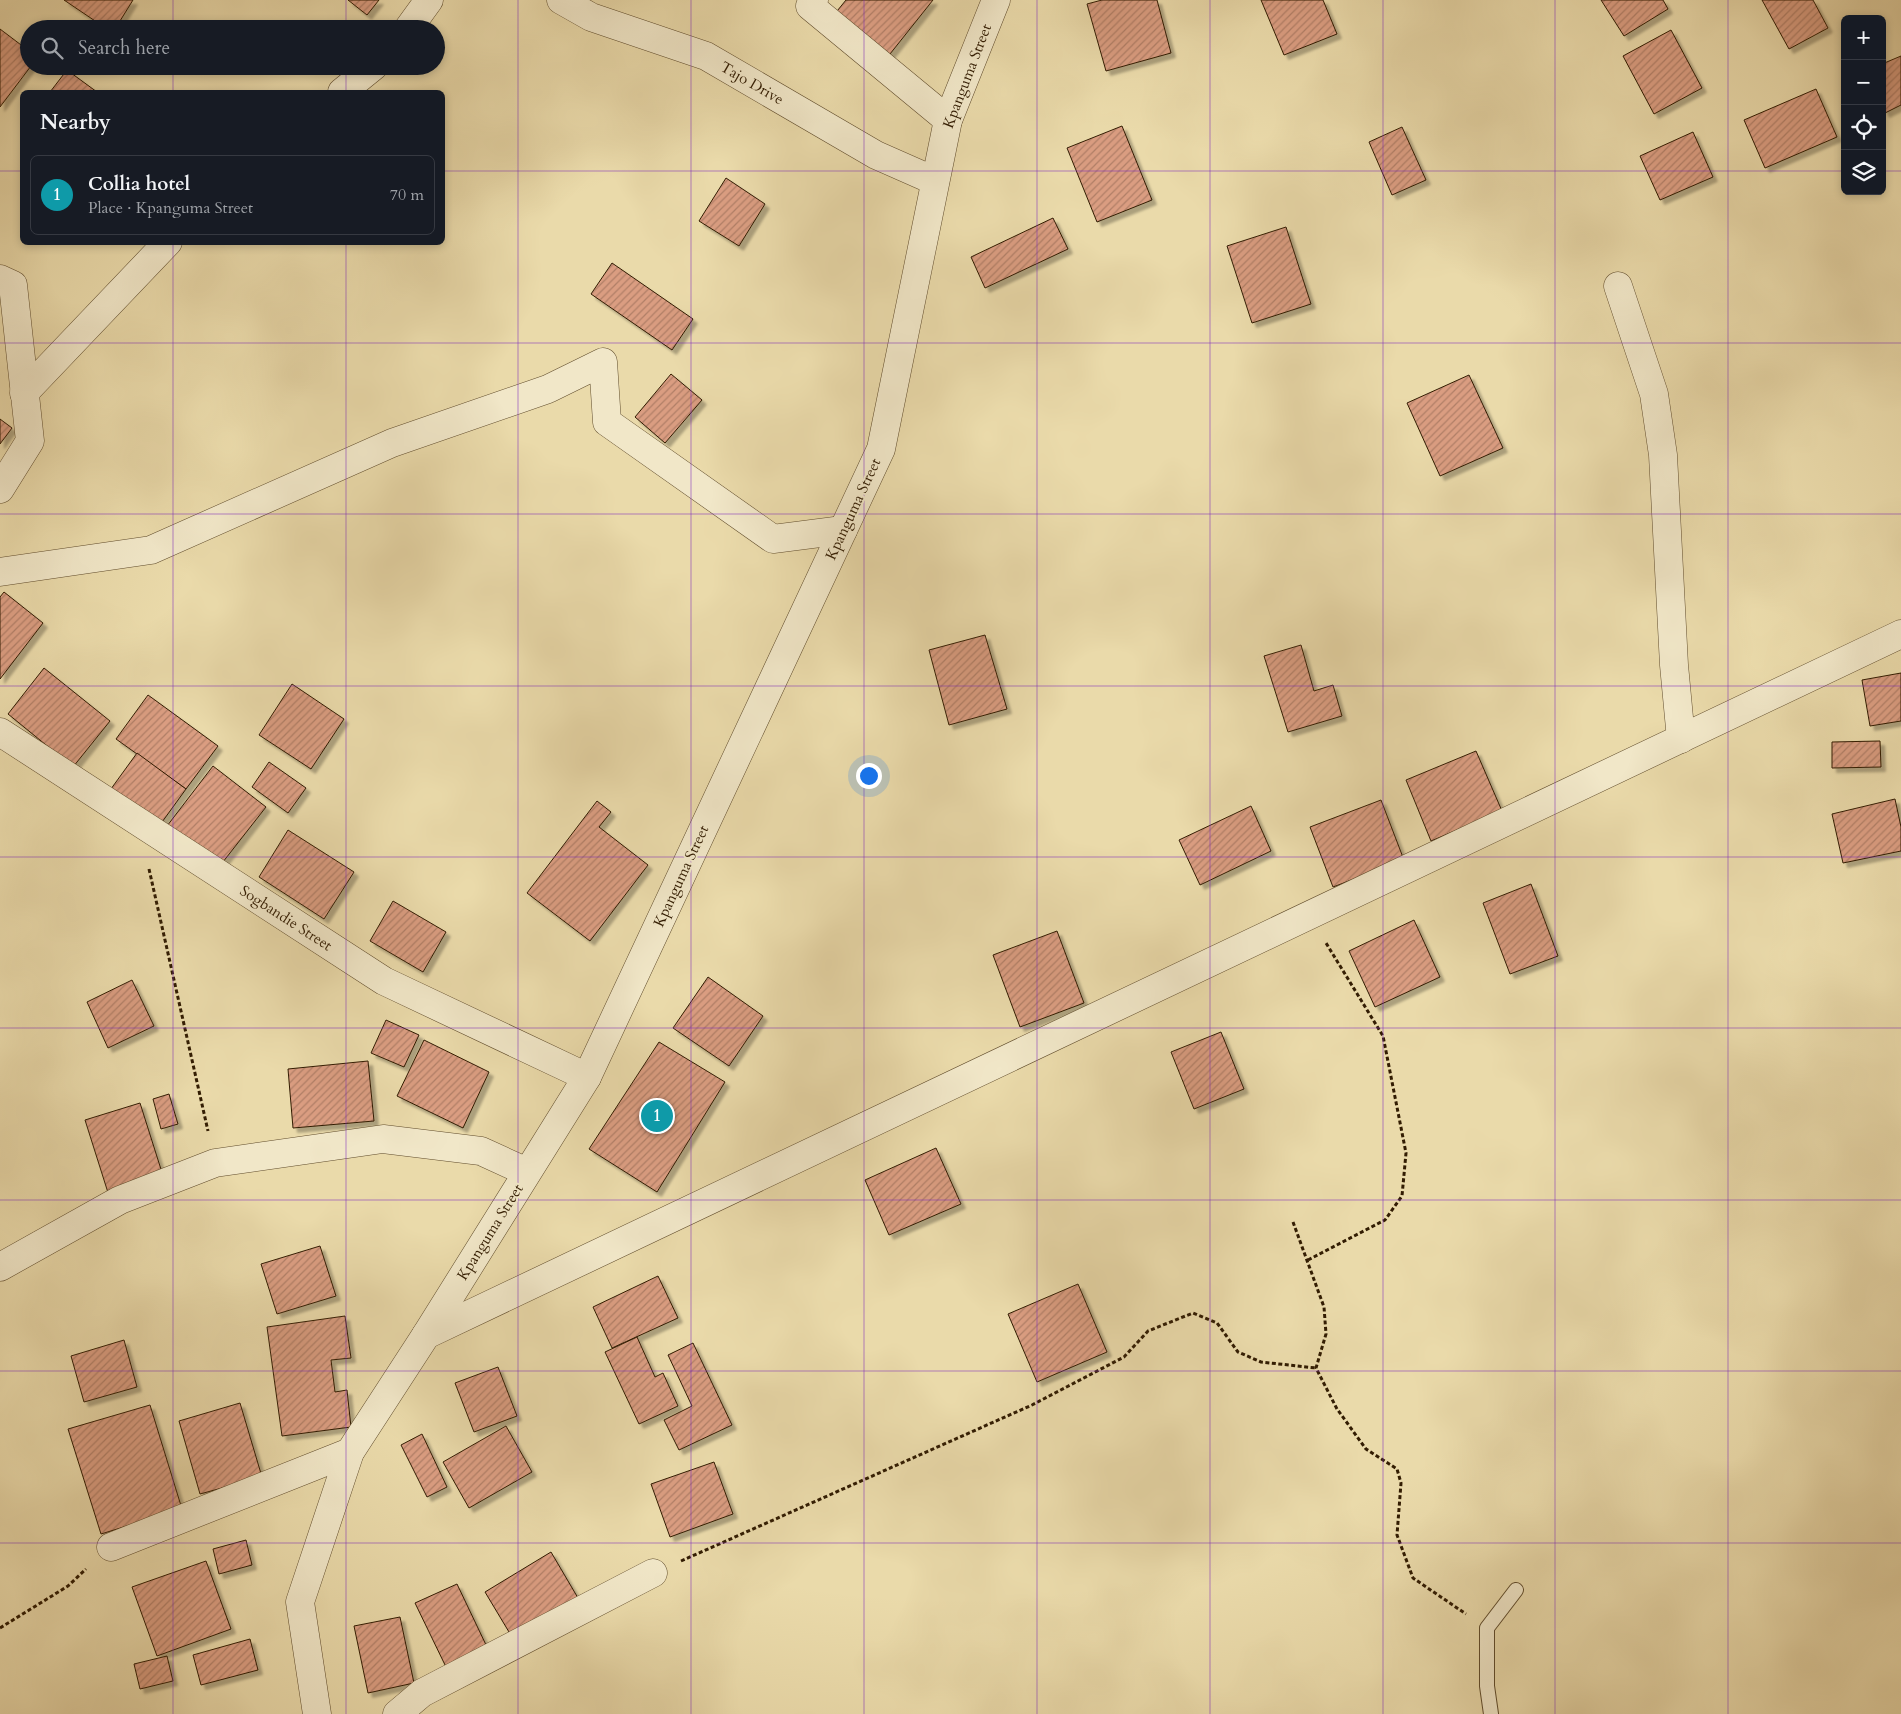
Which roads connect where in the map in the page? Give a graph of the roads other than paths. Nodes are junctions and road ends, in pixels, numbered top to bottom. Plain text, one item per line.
1 (429, 0) edge
2 (561, 0) edge
3 (814, 0) edge
4 (996, 0) edge
5 (415, 20) edge
6 (363, 75) edge
7 (344, 90) edge
8 (948, 120) junction
9 (935, 181) junction
10 (165, 245) edge
11 (0, 279) edge
12 (1618, 286) dead end
13 (24, 393) junction
14 (0, 489) edge
15 (843, 530) junction
16 (0, 572) edge
17 (1901, 634) edge
18 (0, 732) edge
19 (1681, 739) junction
20 (587, 1077) junction
21 (527, 1172) junction
22 (0, 1267) edge
23 (426, 1335) junction
24 (350, 1452) junction
25 (111, 1547) road end
26 (654, 1573) road end
27 (1516, 1590) dead end
28 (317, 1714) edge
29 (397, 1714) edge
30 (1490, 1714) edge

1 - 5 street
2 - 9 street, Tajo Drive
3 - 8 street
4 - 8 street, Kpanguma Street
6 - 7 street
8 - 9 street, Kpanguma Street
9 - 15 street, Kpanguma Street
10 - 13 street
11 - 13 street
12 - 19 street
13 - 14 street
15 - 16 street
15 - 20 street, Kpanguma Street
17 - 19 street
18 - 20 street, Sogbandie Street
19 - 23 street
20 - 21 street, Kpanguma Street
21 - 22 street
21 - 23 street, Kpanguma Street
23 - 24 street, Kpanguma Street
24 - 25 street
24 - 28 street, Kpanguma Street
26 - 29 street
27 - 30 lane

